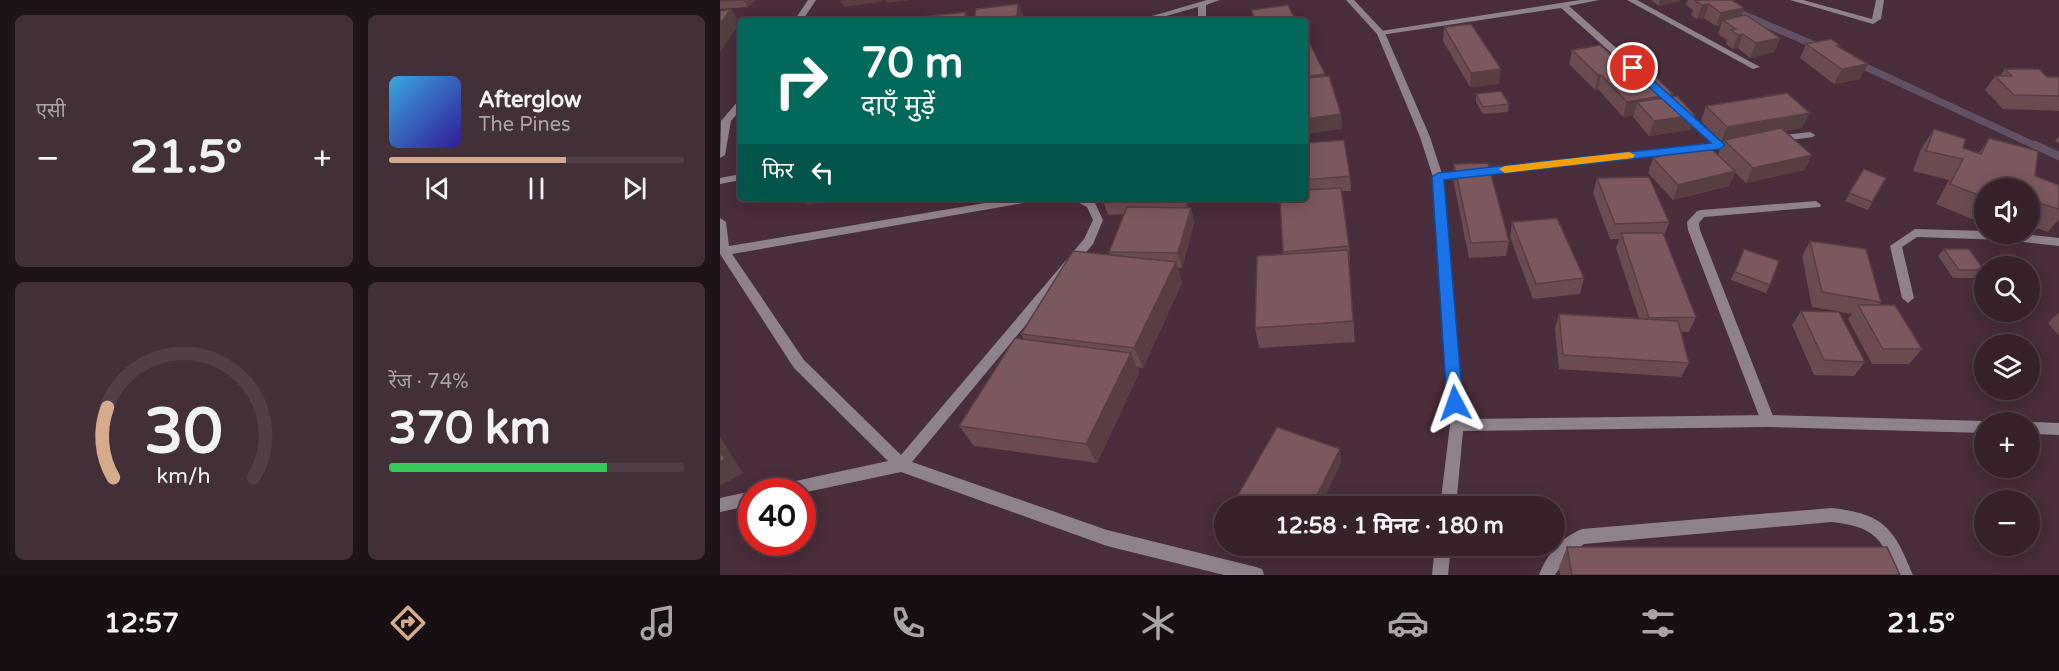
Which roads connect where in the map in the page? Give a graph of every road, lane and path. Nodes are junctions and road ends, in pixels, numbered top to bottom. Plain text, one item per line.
1 (812, 0) edge
2 (1216, 0) edge
3 (1350, 0) edge
4 (1511, 0) edge
5 (1595, 0) edge
6 (1631, 0) edge
7 (1794, 0) edge
8 (1880, 0) edge
9 (1202, 5) junction
10 (1564, 6) junction
11 (1521, 12) junction
12 (800, 18) edge
13 (1151, 18) edge
14 (1202, 18) edge
15 (1381, 33) junction
16 (1756, 67) dead end
17 (1650, 83) edge
18 (1676, 106) edge
19 (738, 107) edge
20 (1810, 135) dead end
21 (1765, 140) edge
22 (1754, 141) edge
23 (1720, 145) junction
24 (720, 155) edge
25 (1438, 177) junction
26 (738, 178) edge
27 (720, 181) edge
28 (1017, 201) edge
29 (1081, 201) edge
30 (1816, 205) dead end
31 (720, 222) edge
32 (2059, 243) edge
33 (724, 251) junction
34 (1908, 298) dead end
35 (1768, 421) junction
36 (1457, 425) junction
37 (1974, 427) edge
38 (2040, 428) edge
39 (2059, 429) edge
40 (901, 465) junction
41 (816, 484) edge
42 (1449, 496) edge
43 (738, 501) edge
44 (720, 505) edge
45 (1442, 556) edge
46 (1256, 575) edge
47 (1440, 575) edge
48 (1547, 575) edge
49 (1905, 575) edge

1 - 12 street
2 - 9 street
3 - 15 street
4 - 11 street
5 - 10 street
6 - 16 street
7 - 8 street
9 - 13 street
9 - 14 street
10 - 11 street
10 - 17 street
11 - 15 street
15 - 25 street
18 - 23 street
19 - 24 street
20 - 21 street
22 - 23 street
23 - 25 street
25 - 36 street
26 - 27 street
28 - 33 street
29 - 40 street
30 - 35 street
31 - 33 street
32 - 34 street
33 - 40 street
35 - 36 street
35 - 37 street
36 - 42 street
38 - 39 street
40 - 41 street
40 - 46 street
43 - 44 street
45 - 47 street
48 - 49 street

